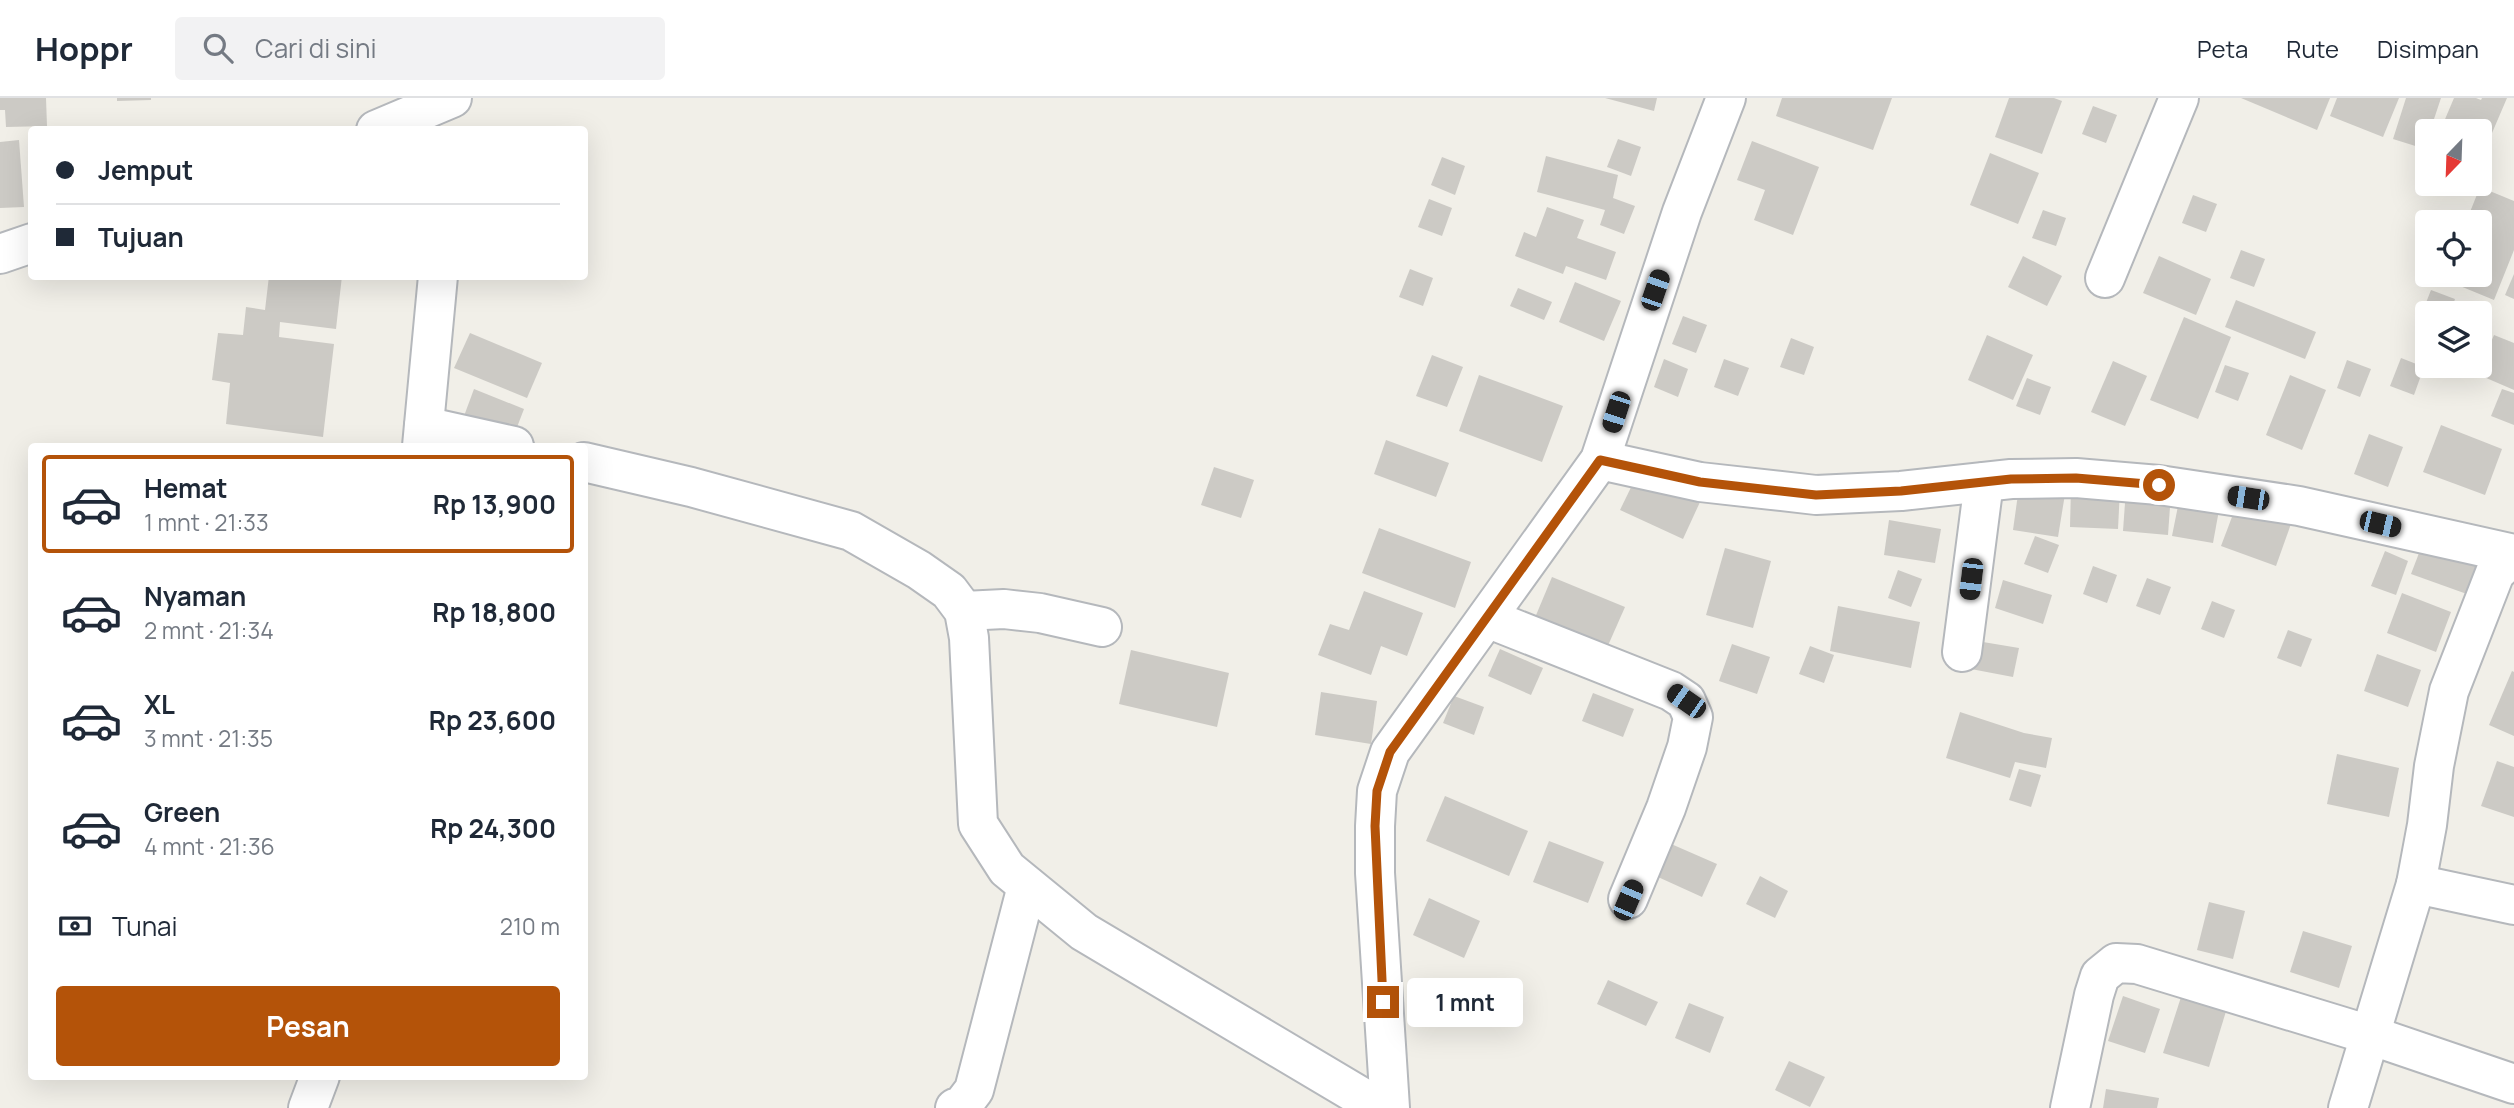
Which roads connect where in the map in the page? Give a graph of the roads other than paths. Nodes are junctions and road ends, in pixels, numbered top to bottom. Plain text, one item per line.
1 (453, 98) edge
2 (1726, 98) edge
3 (2179, 98) edge
4 (386, 126) edge
5 (451, 126) edge
6 (28, 244) edge
7 (0, 254) edge
8 (2105, 278) dead end
9 (438, 280) edge
10 (423, 436) edge
11 (487, 443) edge
12 (1600, 460) junction
13 (588, 463) edge
14 (1984, 482) junction
15 (2514, 554) edge
16 (964, 611) junction
17 (1487, 618) junction
18 (1102, 627) dead end
19 (1962, 652) dead end
20 (2416, 884) junction
21 (1027, 886) junction
22 (1628, 900) dead end
23 (2514, 905) edge
24 (2370, 1035) junction
25 (319, 1080) edge
26 (2514, 1084) edge
27 (309, 1108) edge
28 (955, 1108) edge
29 (1380, 1108) edge
30 (1390, 1108) edge
31 (2070, 1108) edge
32 (2348, 1108) edge

1 - 4 street
1 - 5 street
2 - 12 street
3 - 8 street
6 - 7 street
9 - 10 street
10 - 11 street
12 - 14 street
12 - 17 street
13 - 16 street
14 - 15 street
14 - 19 street
15 - 20 street
16 - 18 street
16 - 21 street
17 - 22 street
17 - 30 street
20 - 23 street
20 - 24 street
21 - 28 street
21 - 29 street
24 - 26 street
24 - 31 street
24 - 32 street
25 - 27 street

